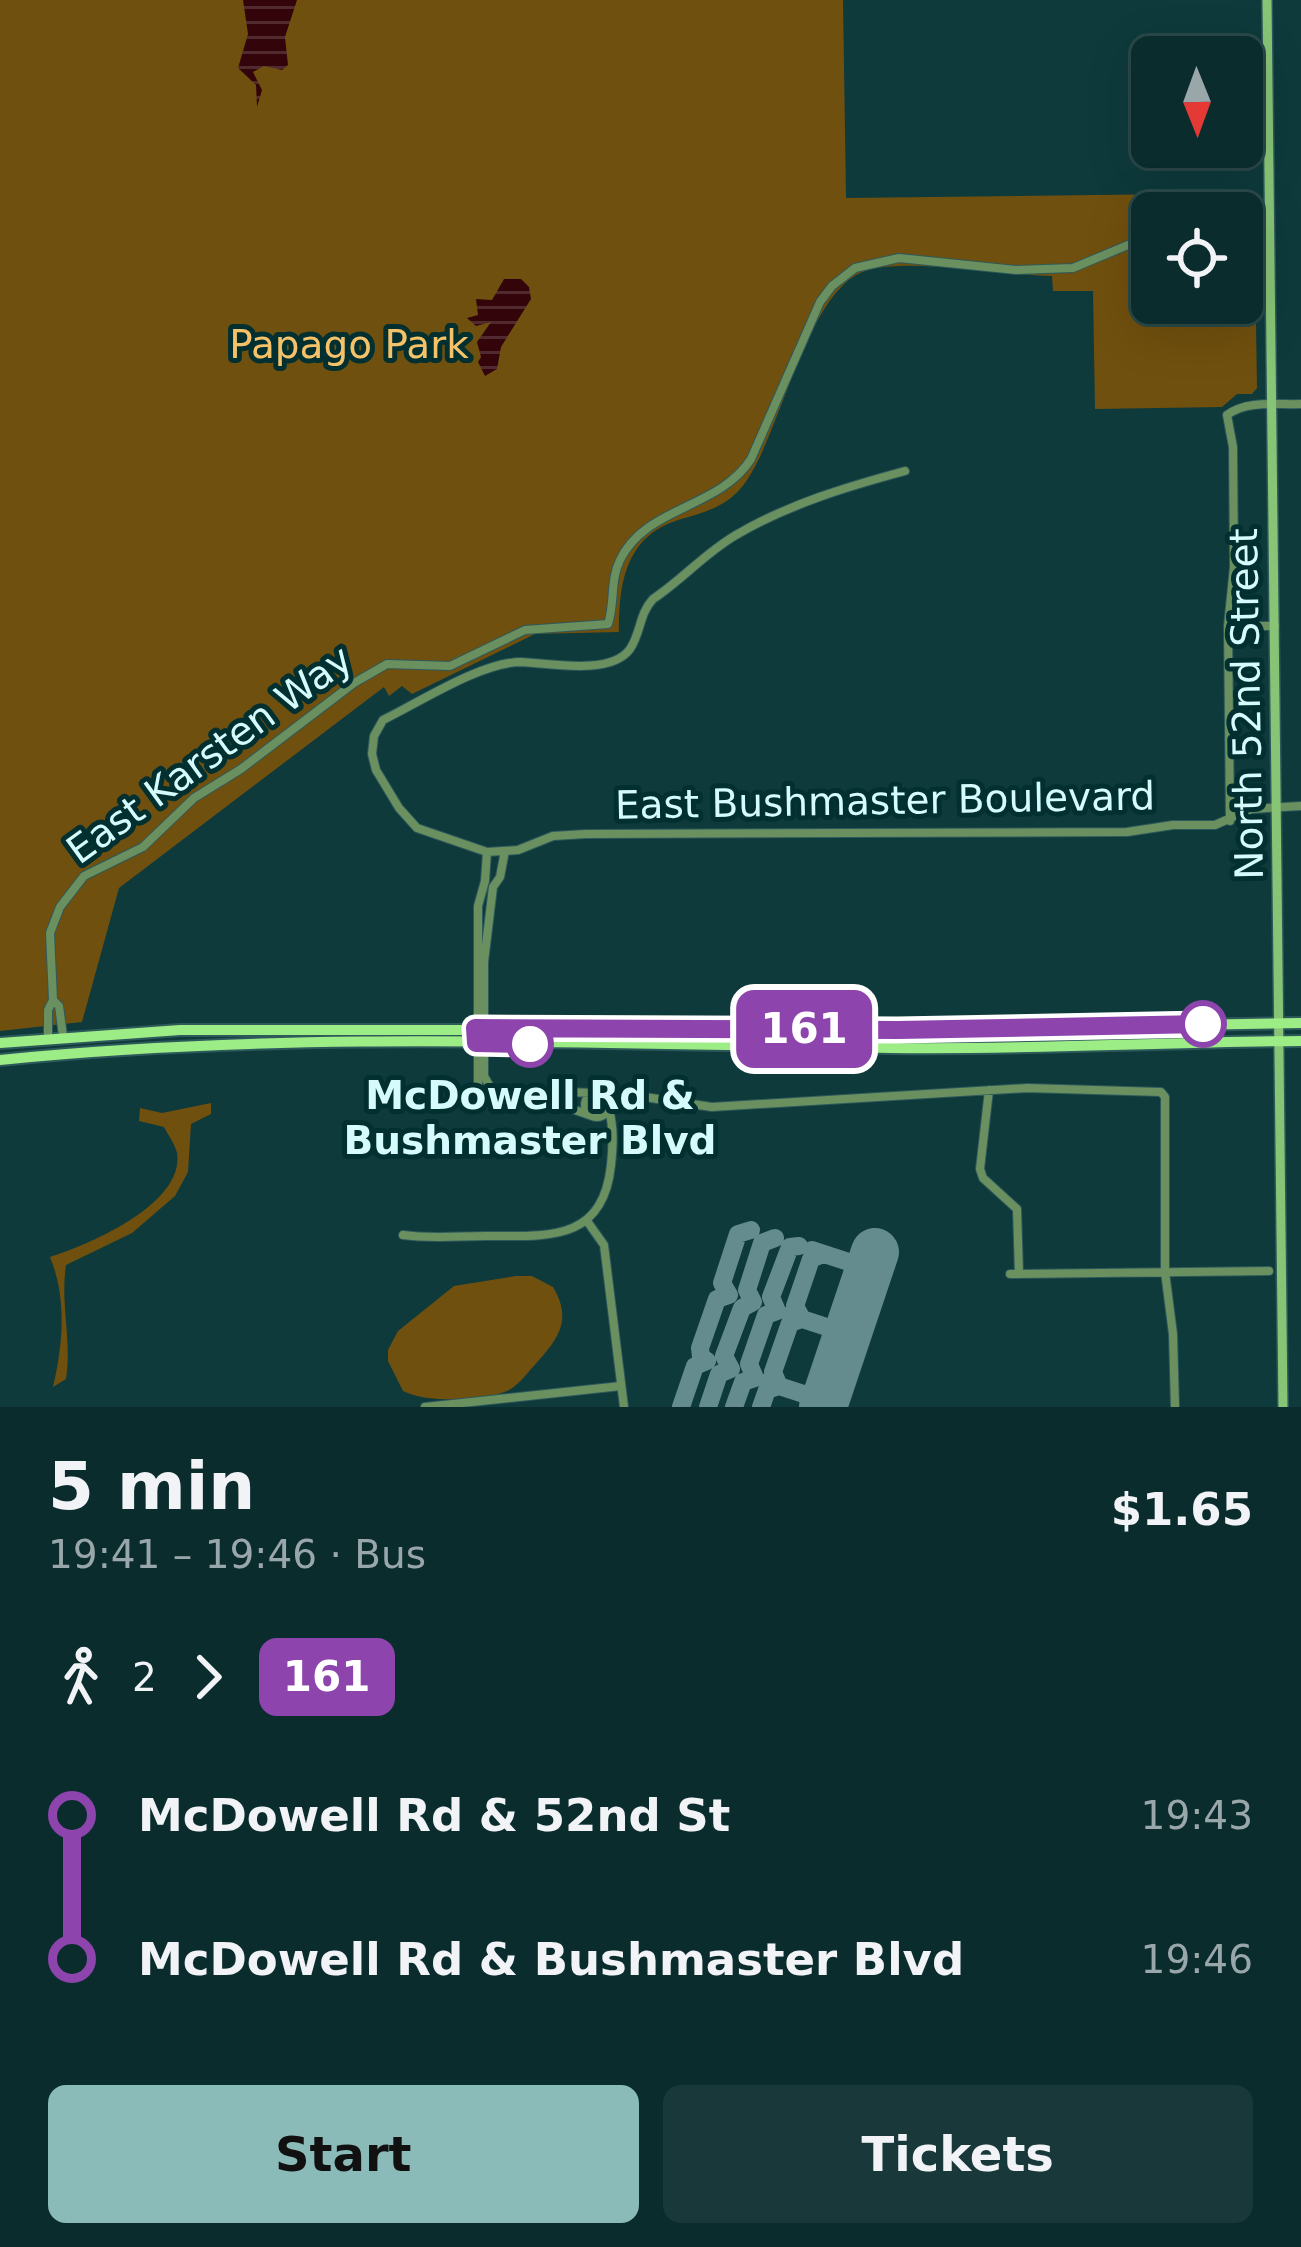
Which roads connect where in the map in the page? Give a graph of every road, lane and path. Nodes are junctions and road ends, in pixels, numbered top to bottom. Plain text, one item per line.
1 (1267, 0) edge
2 (1263, 221) edge
3 (1268, 221) junction
4 (1131, 245) edge
5 (1301, 404) edge
6 (1271, 405) junction
7 (905, 471) dead end
8 (1228, 626) junction
9 (1275, 626) junction
10 (1277, 806) junction
11 (1301, 806) edge
12 (1230, 821) junction
13 (505, 851) junction
14 (487, 852) junction
15 (53, 1000) junction
16 (1281, 1023) junction
17 (1301, 1023) edge
18 (480, 1028) junction
19 (63, 1036) junction
20 (48, 1038) junction
21 (1281, 1041) junction
22 (1301, 1041) edge
23 (0, 1043) edge
24 (480, 1043) junction
25 (0, 1057) edge
26 (989, 1090) junction
27 (599, 1094) junction
28 (629, 1096) junction
29 (609, 1109) junction
30 (592, 1116) junction
31 (612, 1135) junction
32 (587, 1221) junction
33 (403, 1235) dead end
34 (1269, 1271) dead end
35 (1165, 1272) junction
36 (621, 1386) junction
37 (424, 1407) edge
38 (624, 1407) edge
39 (1175, 1407) edge
40 (1283, 1407) edge

1 - 3 main road, North 52nd Street
2 - 3 street
3 - 6 main road, North 52nd Street
4 - 15 street, East Karsten Way
5 - 6 street
6 - 8 street
6 - 9 main road, North 52nd Street
7 - 14 street
8 - 9 street
8 - 12 street
9 - 10 main road, North 52nd Street
10 - 11 street
10 - 12 street, East Bushmaster Boulevard
10 - 16 main road, North 52nd Street
12 - 13 street, East Bushmaster Boulevard
13 - 14 street, East Bushmaster Boulevard
13 - 18 street
14 - 18 street
15 - 19 street, East Karsten Way
15 - 20 street, East Karsten Way
16 - 17 main road
16 - 18 main road
16 - 21 main road, North 52nd Street
18 - 19 main road
18 - 24 street
19 - 20 main road
19 - 25 main road
20 - 23 main road
21 - 22 main road
21 - 24 main road
21 - 40 main road, North 52nd Street
24 - 25 main road
24 - 27 street
24 - 30 street
26 - 28 street
26 - 35 street
26 - 35 street
27 - 28 street
27 - 29 street
27 - 30 street
28 - 29 street
29 - 30 street
29 - 31 street
30 - 31 street
31 - 32 street
32 - 33 street
32 - 36 street
34 - 35 street
35 - 39 street
36 - 37 street
36 - 38 street

